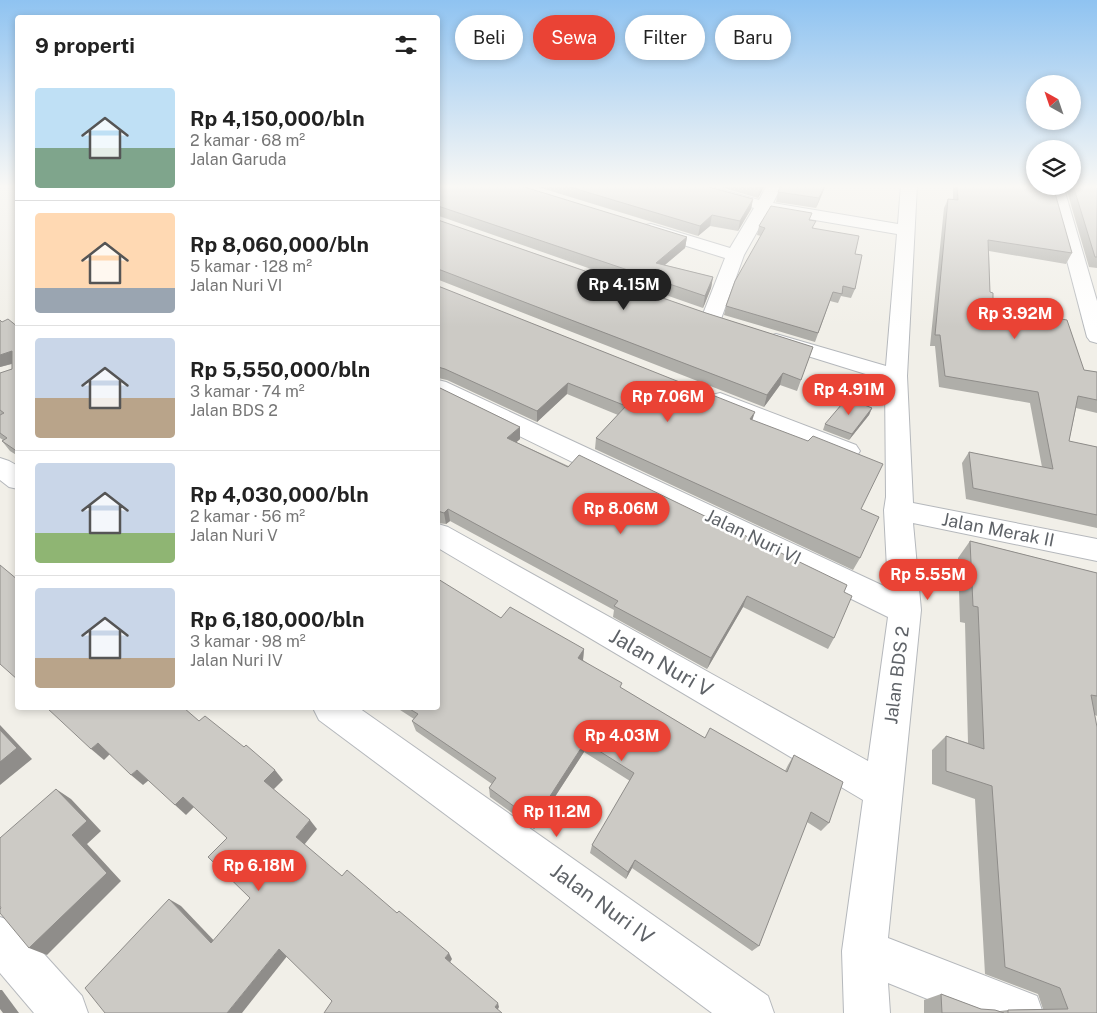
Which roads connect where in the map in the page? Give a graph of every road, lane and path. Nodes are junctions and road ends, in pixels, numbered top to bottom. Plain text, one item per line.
1 (661, 232) edge
2 (748, 232) edge
3 (905, 232) edge
4 (1068, 232) edge
5 (736, 255) junction
6 (710, 319) edge
7 (761, 336) edge
8 (1097, 337) edge
9 (896, 376) junction
10 (440, 388) edge
11 (696, 391) edge
12 (881, 464) junction
13 (0, 467) edge
14 (15, 478) edge
15 (898, 510) junction
16 (440, 536) edge
17 (1097, 550) edge
18 (905, 610) junction
19 (334, 710) edge
20 (884, 791) junction
21 (0, 939) edge
22 (864, 952) junction
23 (64, 1013) edge
24 (751, 1013) edge
25 (867, 1013) edge
26 (1020, 1013) edge

1 - 5 street
2 - 5 street
3 - 9 street, Jalan BDS 2
4 - 8 street
5 - 6 street
7 - 9 street
9 - 12 street, Jalan BDS 2
10 - 18 street, Jalan Nuri VI
11 - 12 street
12 - 15 street, Jalan BDS 2
13 - 14 street
15 - 17 street, Jalan Merak II
15 - 18 street, Jalan BDS 2
16 - 20 street, Jalan Nuri V
18 - 20 street, Jalan BDS 2
19 - 24 street, Jalan Nuri IV
20 - 22 street, Jalan BDS 2
21 - 23 street
22 - 25 street, Jalan BDS 2
22 - 26 street

